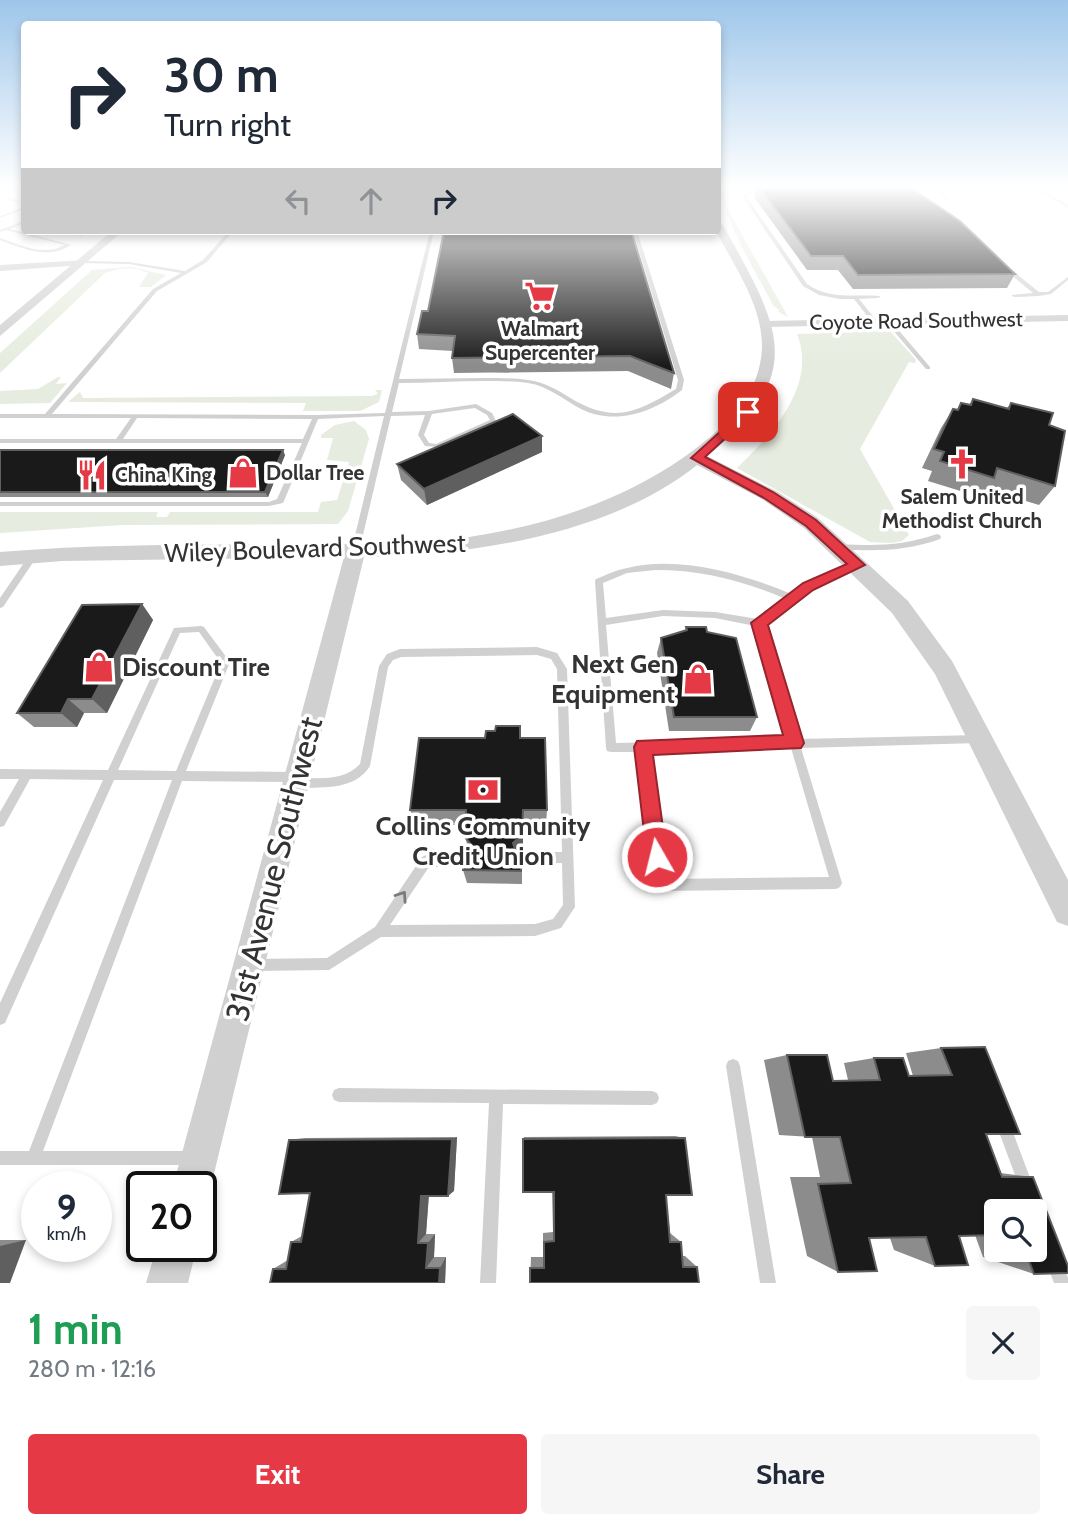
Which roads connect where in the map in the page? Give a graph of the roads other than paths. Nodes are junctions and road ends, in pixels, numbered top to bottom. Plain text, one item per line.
1 (21, 246) edge
2 (66, 246) edge
3 (100, 246) edge
4 (220, 246) edge
5 (428, 246) edge
6 (640, 246) edge
7 (728, 246) edge
8 (778, 246) edge
9 (82, 261) junction
10 (1001, 264) edge
11 (0, 268) edge
12 (184, 272) junction
13 (1068, 278) edge
14 (1014, 296) dead end
15 (1039, 296) junction
16 (855, 297) junction
17 (878, 297) dead end
18 (1068, 318) edge
19 (874, 321) junction
20 (888, 321) junction
21 (764, 324) junction
22 (0, 332) edge
23 (928, 368) dead end
24 (396, 381) junction
25 (429, 413) junction
26 (386, 414) junction
27 (48, 415) junction
28 (0, 416) edge
29 (136, 416) junction
30 (316, 416) junction
31 (0, 441) edge
32 (118, 441) junction
33 (305, 441) junction
34 (697, 458) junction
35 (0, 505) edge
36 (937, 537) dead end
37 (839, 547) junction
38 (355, 552) junction
39 (33, 556) junction
40 (0, 559) edge
41 (858, 565) junction
42 (793, 598) junction
43 (0, 605) edge
44 (602, 622) junction
45 (759, 623) junction
46 (981, 739) junction
47 (795, 743) junction
48 (643, 747) junction
49 (0, 774) edge
50 (27, 774) junction
51 (112, 775) junction
52 (179, 776) junction
53 (297, 780) junction
54 (0, 822) edge
55 (568, 857) junction
56 (522, 858) edge
57 (468, 860) edge
58 (1068, 911) edge
59 (379, 931) junction
60 (249, 965) junction
61 (0, 1018) edge
62 (733, 1066) dead end
63 (339, 1095) dead end
64 (496, 1096) junction
65 (652, 1097) dead end
66 (995, 1104) edge
67 (0, 1158) edge
68 (33, 1158) junction
69 (199, 1158) junction
70 (196, 1171) edge
71 (1030, 1199) edge
72 (1048, 1245) edge
73 (173, 1262) edge
74 (167, 1283) edge
75 (488, 1283) edge
76 (768, 1283) edge
77 (1062, 1283) edge

1 - 2 lane
3 - 9 street
4 - 12 lane
5 - 24 lane
6 - 24 lane
7 - 21 street, Wiley Boulevard Southwest
8 - 16 lane
9 - 11 street
9 - 12 lane
9 - 22 street
10 - 15 lane
12 - 27 lane
13 - 15 lane
14 - 15 lane
16 - 17 lane
16 - 19 lane
18 - 20 street, Coyote Road Southwest
19 - 20 street, Coyote Road Southwest
19 - 21 street, Coyote Road Southwest
20 - 23 lane
21 - 34 street, Wiley Boulevard Southwest
24 - 26 lane
25 - 25 lane
25 - 26 lane
26 - 30 lane
26 - 38 lane
27 - 28 lane
27 - 29 lane
29 - 30 lane
29 - 32 lane
30 - 33 lane
31 - 32 lane
32 - 33 lane
33 - 35 lane
34 - 37 street
34 - 38 street, Wiley Boulevard Southwest
36 - 37 lane
37 - 41 street
38 - 39 street, Wiley Boulevard Southwest
38 - 53 street, 31st Avenue Southwest
39 - 40 street, Wiley Boulevard Southwest
39 - 43 lane
41 - 42 lane
41 - 46 street
42 - 44 lane
42 - 45 lane
44 - 45 lane
44 - 48 lane
45 - 47 lane
46 - 47 lane
46 - 58 street
47 - 48 lane
47 - 48 lane
49 - 50 lane
50 - 51 lane
50 - 54 lane
51 - 52 lane
51 - 52 lane
51 - 61 lane
52 - 53 lane
52 - 68 lane
53 - 55 lane
53 - 60 street, 31st Avenue Southwest
55 - 56 lane
55 - 59 lane
59 -> 57 lane
59 - 60 lane
60 - 69 street, 31st Avenue Southwest
62 - 76 lane
63 - 64 lane
64 - 65 lane
64 - 75 lane
66 - 71 lane
67 - 68 lane
68 - 69 lane
69 - 70 street, 31st Avenue Southwest
72 - 77 lane
73 - 74 street

